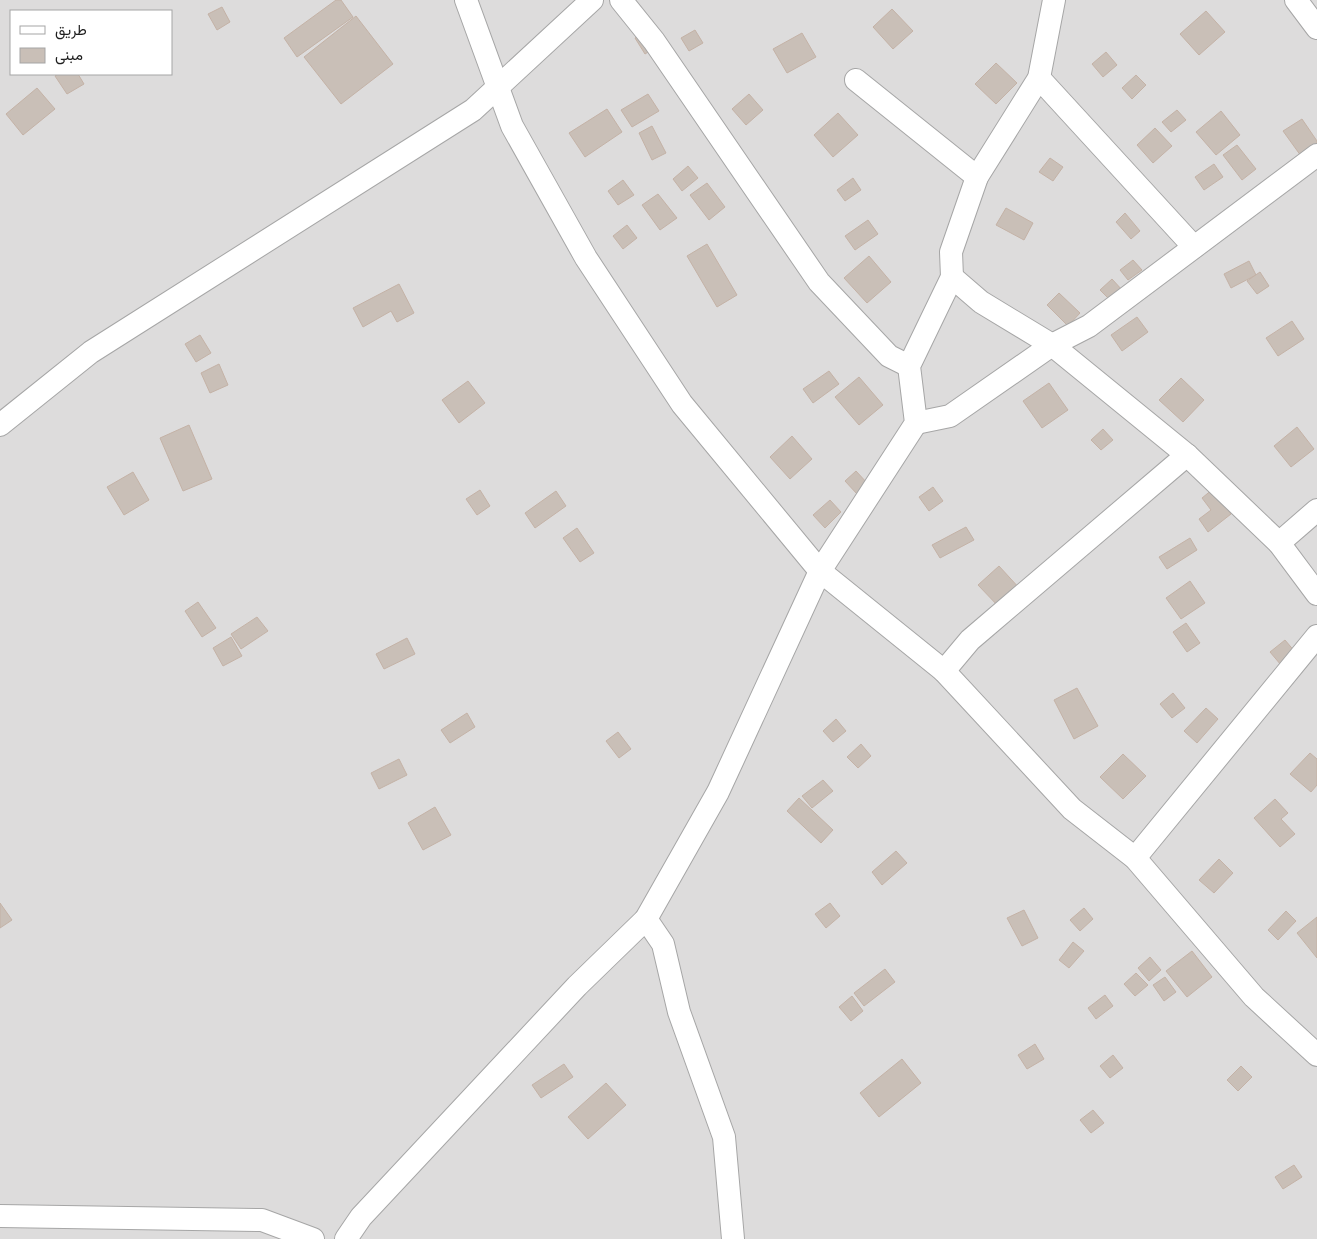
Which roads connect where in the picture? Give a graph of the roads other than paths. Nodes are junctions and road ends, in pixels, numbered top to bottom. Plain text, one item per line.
1 (466, 0) edge
2 (592, 0) edge
3 (620, 0) edge
4 (1054, 0) edge
5 (1296, 0) edge
6 (1317, 28) edge
7 (1039, 78) junction
8 (856, 80) dead end
9 (498, 86) junction
10 (1317, 155) edge
11 (977, 177) junction
12 (1194, 246) junction
13 (952, 277) junction
14 (1052, 345) junction
15 (909, 366) junction
16 (916, 424) junction
17 (0, 425) edge
18 (1187, 455) junction
19 (1317, 510) edge
20 (1279, 543) junction
21 (820, 571) junction
22 (1317, 594) edge
23 (1317, 636) edge
24 (944, 671) junction
25 (1135, 858) junction
26 (646, 919) junction
27 (1317, 1055) edge
28 (0, 1216) edge
29 (313, 1239) edge
30 (346, 1239) edge
31 (733, 1239) edge

1 - 9 street
2 - 9 street
3 - 15 street
4 - 7 street
5 - 6 street
7 - 11 street
7 - 12 street
8 - 11 street
9 - 17 street
9 - 21 street
10 - 12 street
11 - 13 street
12 - 14 street
13 - 14 street
13 - 15 street
14 - 16 street
14 - 18 street
15 - 16 street
16 - 21 street
18 - 20 street
18 - 24 street
19 - 20 street
20 - 22 street
21 - 24 street
21 - 26 street
23 - 25 street
24 - 25 street
25 - 27 street
26 - 30 street
26 - 31 street
28 - 29 street

